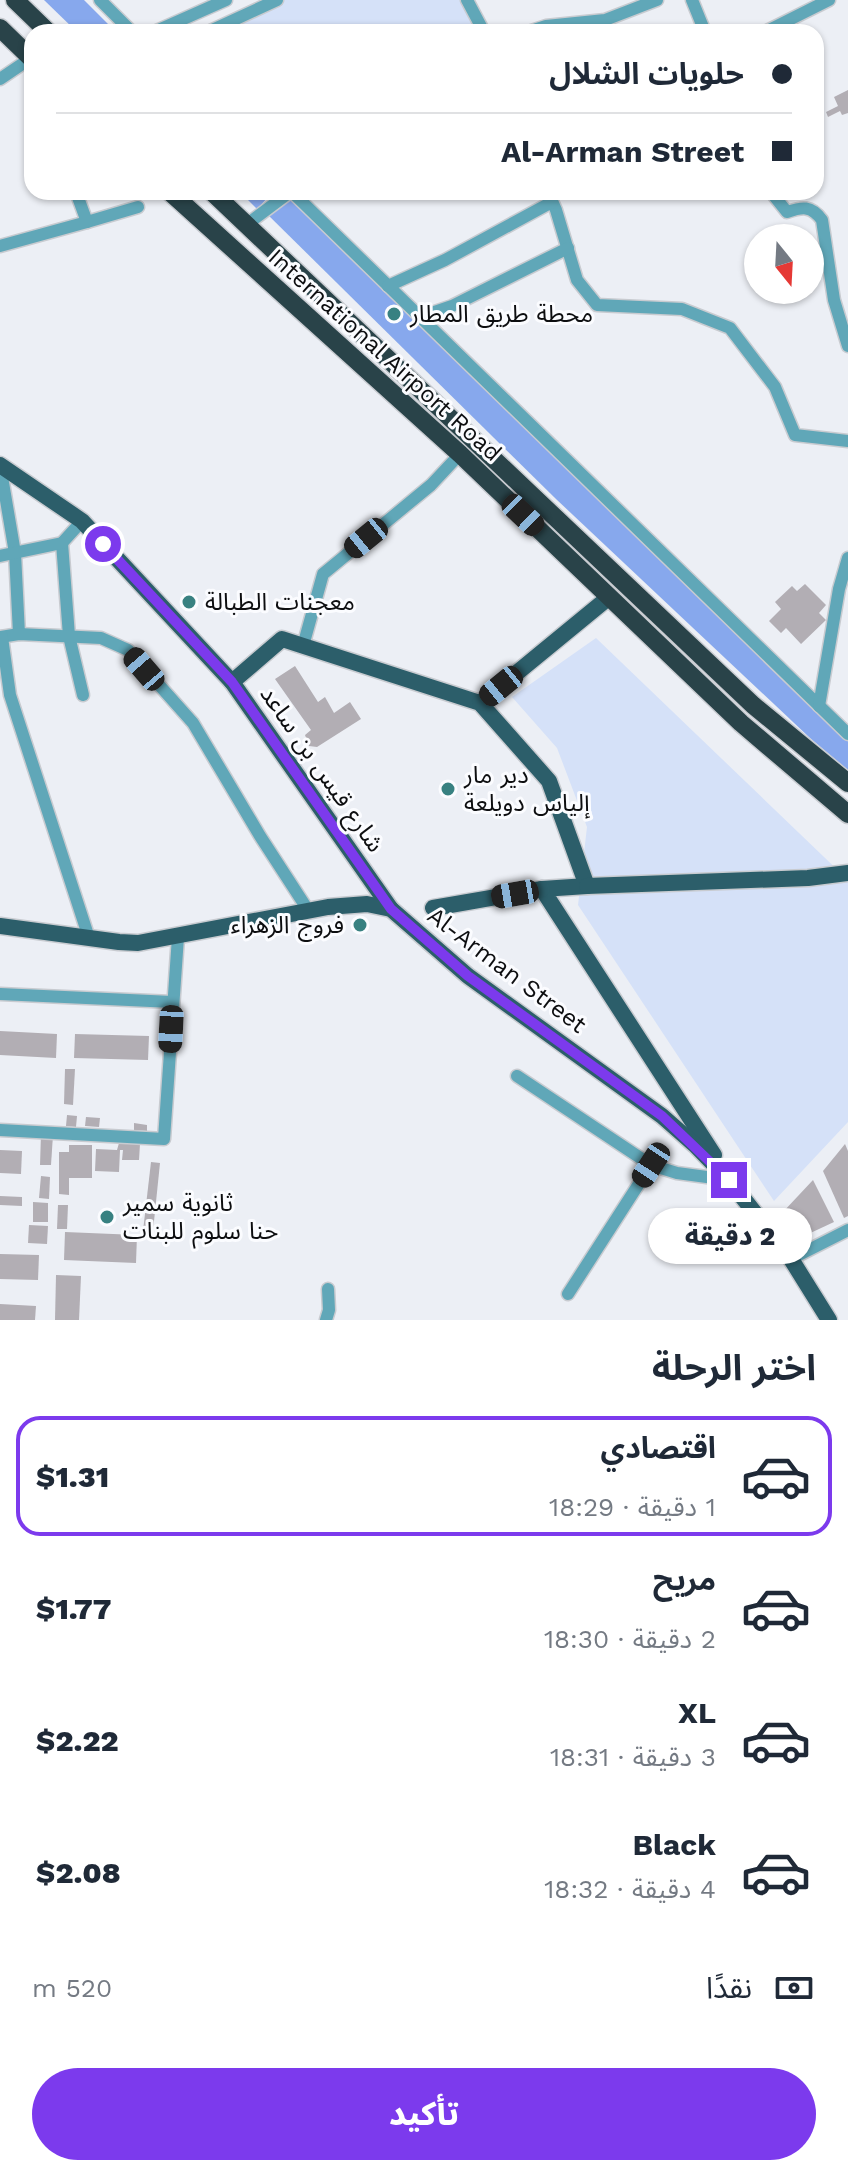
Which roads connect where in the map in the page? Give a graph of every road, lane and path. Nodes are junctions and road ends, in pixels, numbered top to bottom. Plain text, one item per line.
1 (15, 0) edge
2 (100, 0) edge
3 (226, 0) edge
4 (277, 0) edge
5 (467, 0) edge
6 (657, 0) edge
7 (692, 0) edge
8 (829, 0) edge
9 (40, 24) edge
10 (124, 24) edge
11 (172, 24) edge
12 (225, 24) edge
13 (480, 24) edge
14 (566, 24) edge
15 (702, 24) edge
16 (781, 24) edge
17 (0, 28) edge
18 (24, 52) edge
19 (24, 64) edge
20 (0, 79) edge
21 (79, 200) edge
22 (179, 200) edge
23 (220, 200) edge
24 (280, 200) edge
25 (299, 200) edge
26 (545, 200) edge
27 (551, 200) edge
28 (777, 200) edge
29 (138, 207) dead end
30 (87, 222) junction
31 (246, 225) junction
32 (0, 246) edge
33 (568, 248) junction
34 (388, 286) junction
35 (420, 317) junction
36 (848, 346) edge
37 (848, 441) edge
38 (460, 454) junction
39 (0, 465) edge
40 (82, 521) junction
41 (62, 543) junction
42 (15, 553) junction
43 (0, 556) edge
44 (848, 558) edge
45 (608, 598) junction
46 (19, 634) junction
47 (69, 636) junction
48 (1, 637) edge
49 (303, 646) junction
50 (232, 682) junction
51 (83, 695) dead end
52 (480, 703) junction
53 (819, 706) junction
54 (848, 734) edge
55 (848, 783) edge
56 (848, 814) edge
57 (848, 873) edge
58 (587, 886) junction
59 (542, 889) junction
60 (433, 908) dead end
61 (391, 909) junction
62 (308, 910) junction
63 (0, 926) edge
64 (178, 937) junction
65 (89, 938) junction
66 (0, 994) edge
67 (172, 1002) junction
68 (517, 1076) dead end
69 (679, 1101) junction
70 (662, 1116) junction
71 (0, 1130) edge
72 (651, 1165) junction
73 (729, 1180) junction
74 (848, 1230) edge
75 (791, 1259) junction
76 (328, 1289) dead end
77 (568, 1294) dead end
78 (326, 1320) edge
79 (829, 1320) edge

1 - 9 highway
2 - 10 street
3 - 11 street
4 - 12 street
5 - 13 street
6 - 14 street
7 - 15 street
8 - 16 street
17 - 18 highway
19 - 20 street
21 - 30 street
22 - 38 highway, International Airport Road
23 - 31 highway, International Airport Road
24 - 31 street
25 - 34 street
26 - 34 street
27 - 33 street
28 - 36 street
29 - 30 street
30 - 32 street
31 - 55 highway, International Airport Road
33 - 35 street
33 - 37 street
34 - 35 street
35 - 53 street
38 - 45 highway, International Airport Road
38 - 49 street
39 - 40 main road, شارع قيس بن ساعد
39 - 42 street
40 - 41 street
40 - 50 main road, شارع قيس بن ساعد
41 - 42 street
41 - 47 street
42 - 43 street
42 - 46 street
44 - 53 street
45 - 52 main road
45 - 56 highway, International Airport Road
46 - 47 street
46 - 48 street
47 - 51 street
47 - 62 street
48 - 65 street
49 - 50 main road
49 - 52 main road
50 - 61 main road, شارع قيس بن ساعد
52 - 58 main road
53 - 54 street
57 - 58 main road
58 - 59 main road
59 - 60 main road
59 - 69 main road
61 - 62 main road, Al-Arman Street
61 - 70 main road, Al-Arman Street
62 - 64 main road, Al-Arman Street
63 - 65 main road, Al-Arman Street
64 - 65 main road, Al-Arman Street
64 - 67 street
66 - 67 street
67 - 71 street
68 - 72 street
69 - 70 main road
69 - 73 main road
70 - 73 main road, Al-Arman Street
72 - 73 street
72 - 77 street
73 - 75 main road, Al-Arman Street
74 - 75 street
75 - 79 main road, Al-Arman Street
76 - 78 street

